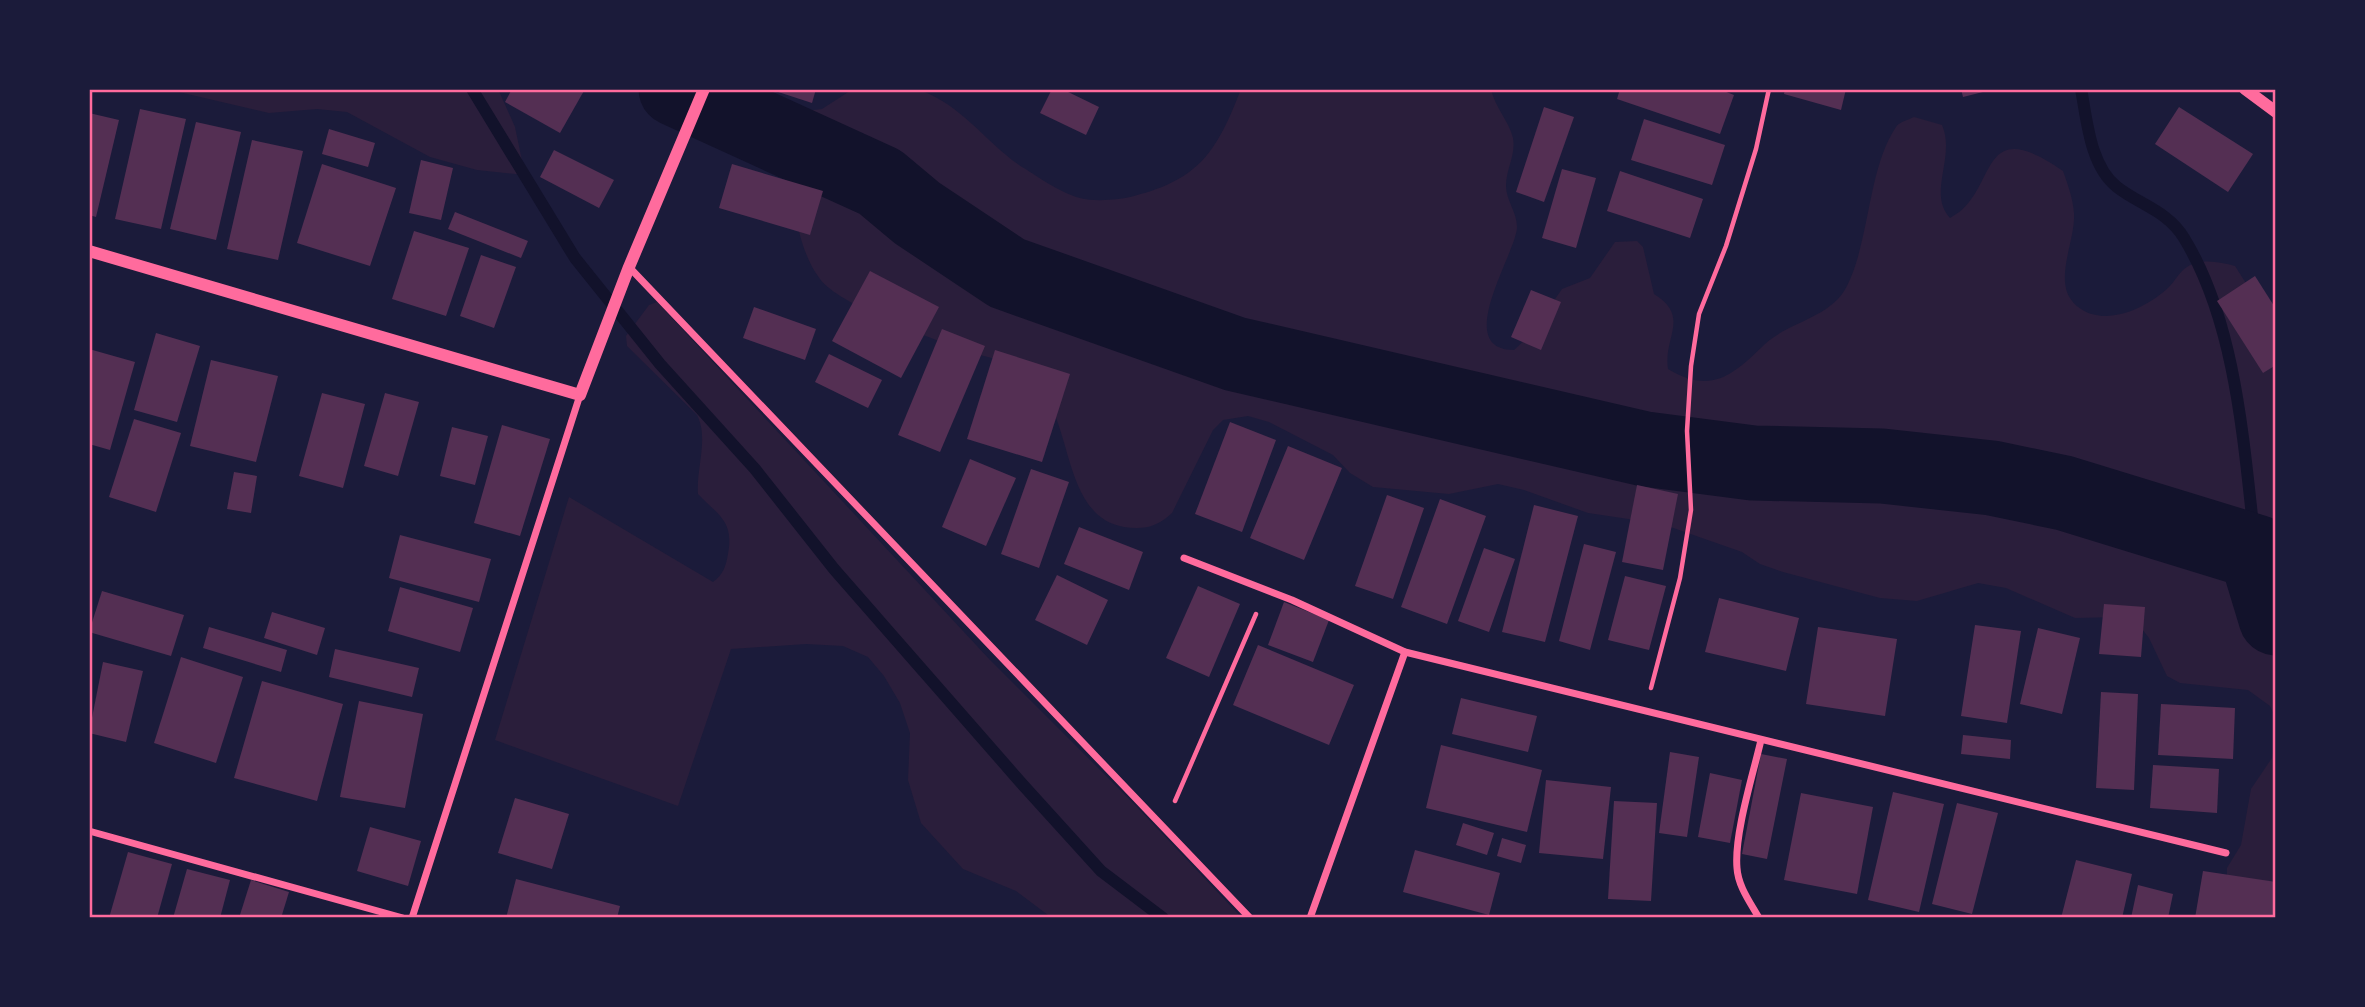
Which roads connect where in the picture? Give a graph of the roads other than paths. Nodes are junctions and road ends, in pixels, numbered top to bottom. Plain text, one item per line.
1 (704, 89) edge
2 (2245, 89) edge
3 (2276, 112) edge
4 (89, 251) edge
5 (629, 267) junction
6 (580, 395) junction
7 (1184, 558) dead end
8 (1405, 652) junction
9 (1761, 740) junction
10 (89, 831) edge
11 (2226, 853) dead end
12 (402, 918) edge
13 (412, 918) edge
14 (1250, 918) edge
15 (1310, 918) edge
16 (1759, 918) edge

1 - 5 street
2 - 3 street
4 - 6 street
5 - 6 street
5 - 14 street
6 - 13 street
7 - 8 street
8 - 9 street
8 - 15 street
9 - 11 street
9 - 16 street
10 - 12 street

